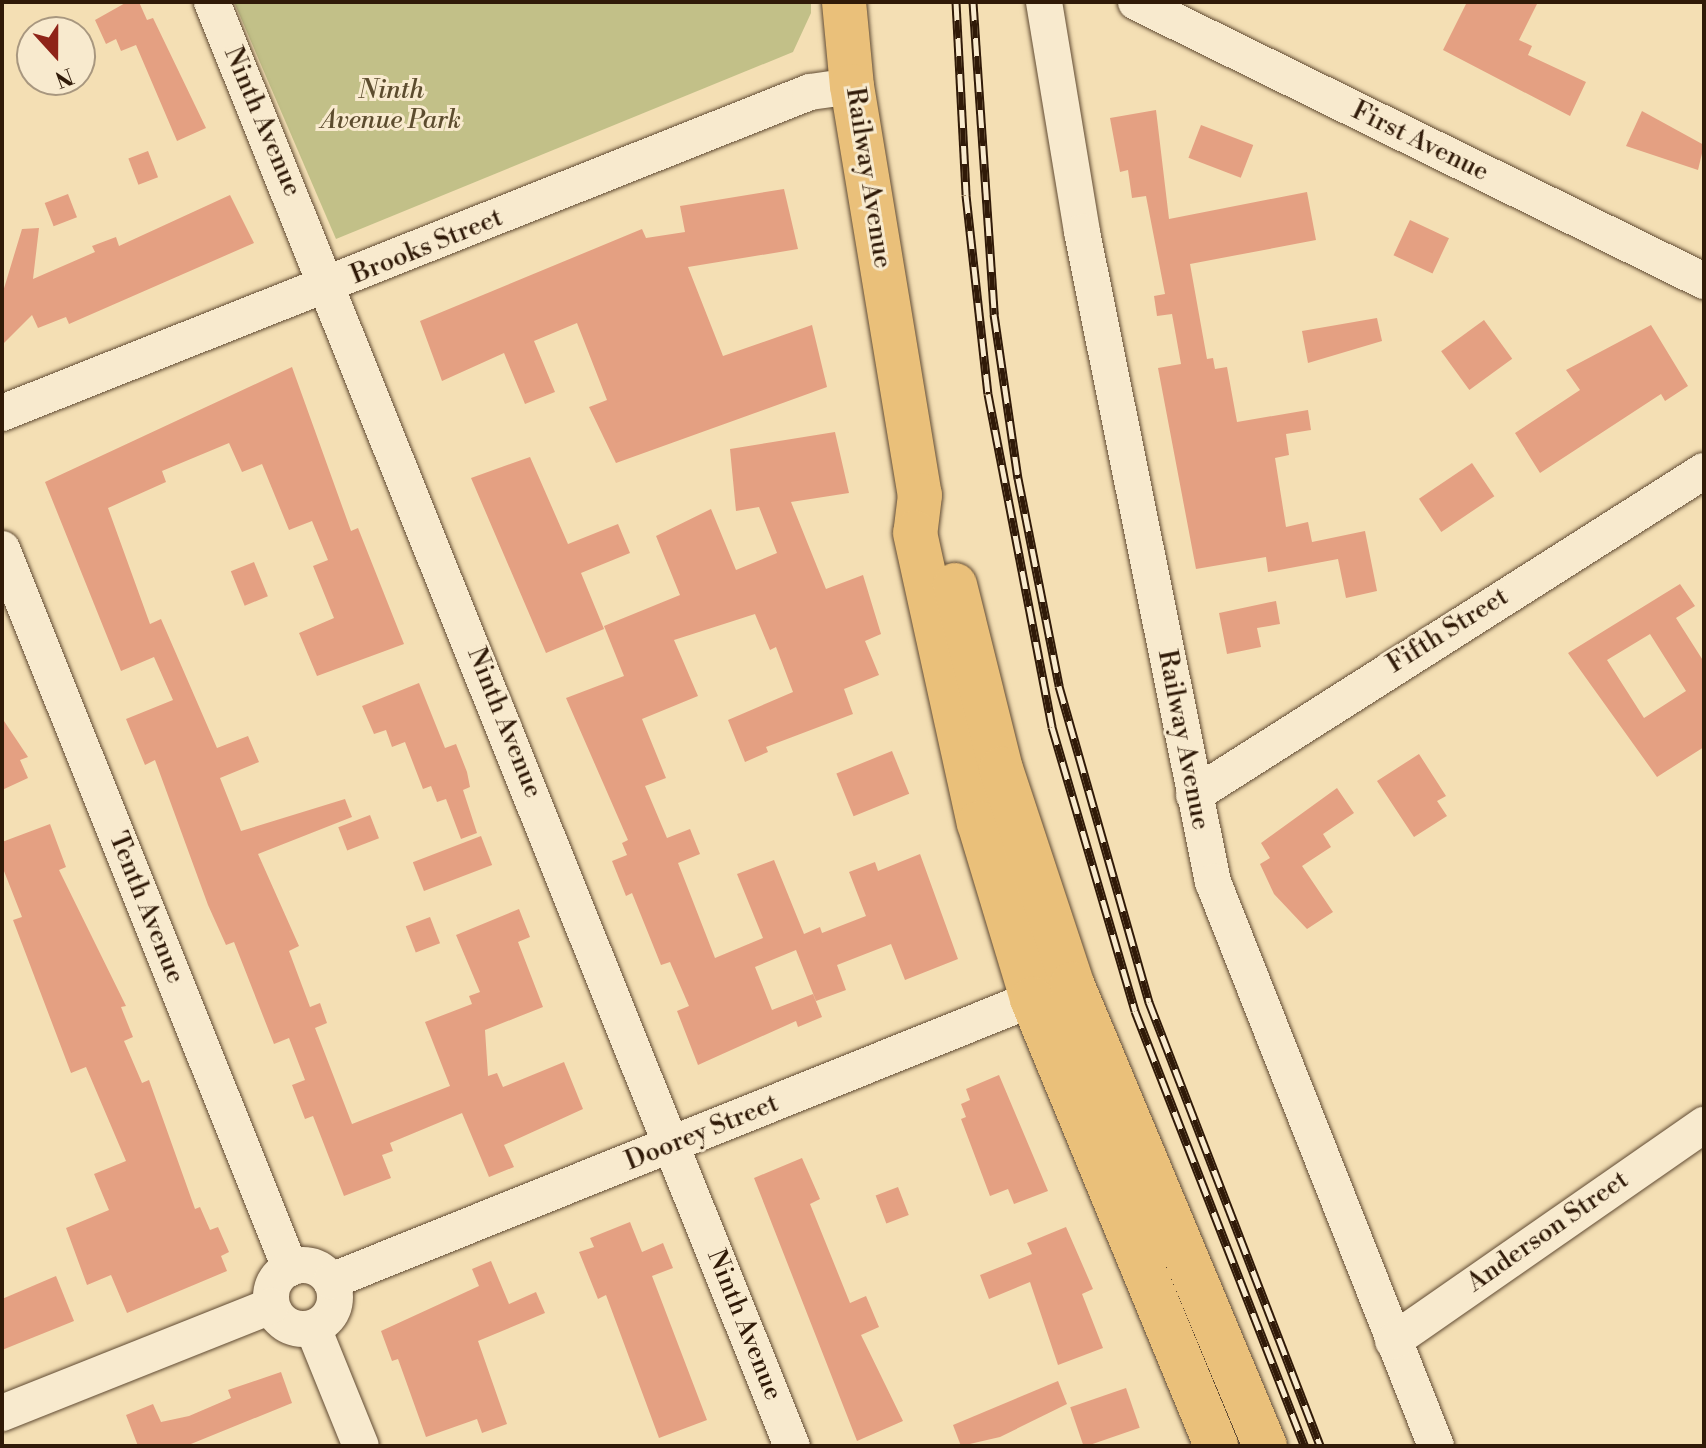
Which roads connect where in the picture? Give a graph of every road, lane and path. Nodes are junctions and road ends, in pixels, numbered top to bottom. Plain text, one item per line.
1 (212, 2) edge
2 (844, 2) edge
3 (1044, 2) edge
4 (1136, 2) edge
5 (852, 86) junction
6 (1704, 281) edge
7 (330, 286) junction
8 (2, 413) edge
9 (1704, 471) edge
10 (920, 495) junction
11 (2, 549) edge
12 (1194, 795) junction
13 (1072, 984) junction
14 (1032, 999) junction
15 (1704, 1125) edge
16 (672, 1145) junction
17 (290, 1268) junction
18 (331, 1281) junction
19 (271, 1306) junction
20 (313, 1328) junction
21 (1393, 1341) junction
22 (2, 1413) edge
23 (361, 1446) edge
24 (792, 1446) edge
25 (1216, 1446) edge
26 (1265, 1446) edge
27 (1436, 1446) edge

1 - 7 street, Ninth Avenue
2 - 5 main road, Railway Avenue
3 - 12 street, Railway Avenue
4 - 6 street, First Avenue
5 - 7 street, Brooks Street
5 - 10 main road, Railway Avenue
7 - 8 street, Brooks Street
7 - 16 street, Ninth Avenue
9 - 12 street, Fifth Street
10 - 13 main road, Railway Avenue
10 - 14 main road, Railway Avenue
11 - 17 street, Tenth Avenue
12 - 21 street, Railway Avenue
13 - 14 street, Doorey Street
13 - 26 main road, Railway Avenue
14 - 16 street, Doorey Street
14 - 25 main road, Railway Avenue
15 - 21 street, Anderson Street
16 - 18 street, Doorey Street
16 - 24 street, Ninth Avenue
17 - 18 street
17 - 19 street
18 - 20 street
19 - 20 street
19 - 22 street
20 - 23 street
21 - 27 street, Railway Avenue

